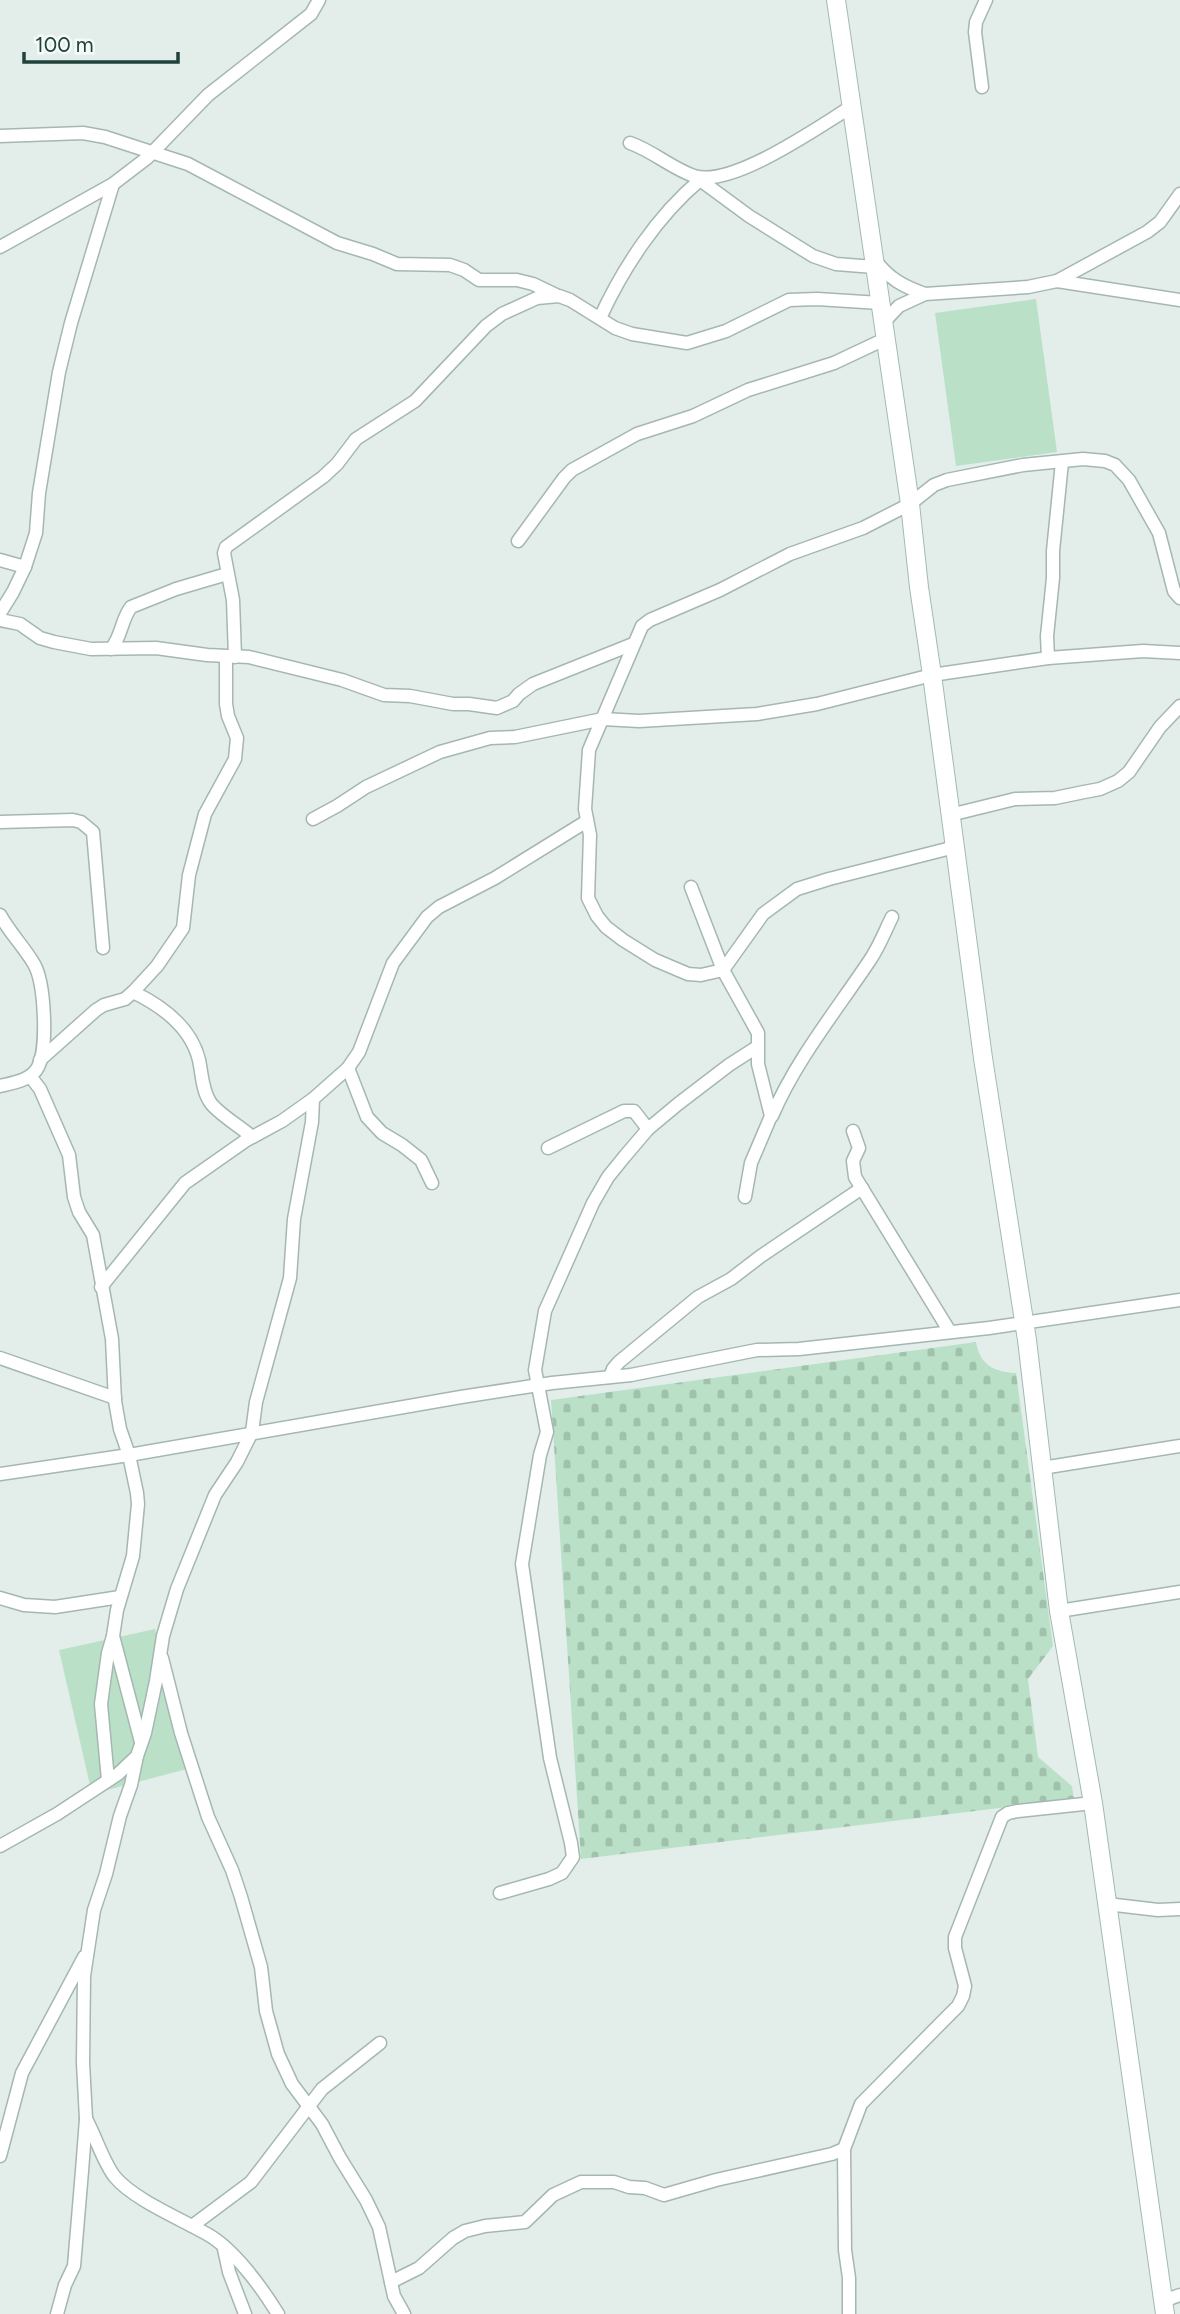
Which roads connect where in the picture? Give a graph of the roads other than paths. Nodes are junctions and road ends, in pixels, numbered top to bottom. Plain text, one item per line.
1 (319, 0) edge
2 (836, 0) edge
3 (985, 0) edge
4 (982, 87) dead end
5 (851, 107) junction
6 (0, 136) edge
7 (631, 143) dead end
8 (152, 152) junction
9 (698, 178) junction
10 (113, 184) junction
11 (1180, 194) edge
12 (0, 247) edge
13 (873, 262) junction
14 (1057, 281) junction
15 (925, 295) junction
16 (559, 296) junction
17 (1180, 300) edge
18 (880, 303) junction
19 (600, 318) junction
20 (884, 331) junction
21 (1062, 462) junction
22 (910, 504) junction
23 (518, 541) dead end
24 (0, 560) edge
25 (25, 568) junction
26 (227, 574) junction
27 (1180, 598) edge
28 (0, 613) edge
29 (0, 620) edge
30 (633, 644) junction
31 (111, 649) junction
32 (1180, 653) edge
33 (231, 657) junction
34 (1048, 658) junction
35 (932, 675) junction
36 (1180, 706) edge
37 (603, 719) junction
38 (950, 815) junction
39 (313, 819) dead end
40 (587, 821) junction
41 (0, 822) edge
42 (956, 847) junction
43 (691, 887) dead end
44 (0, 915) edge
45 (892, 917) dead end
46 (103, 948) dead end
47 (723, 970) junction
48 (133, 992) junction
49 (757, 1047) junction
50 (40, 1060) junction
51 (348, 1068) junction
52 (30, 1076) junction
53 (0, 1086) edge
54 (313, 1099) junction
55 (771, 1116) junction
56 (648, 1129) junction
57 (853, 1131) dead end
58 (252, 1137) junction
59 (548, 1148) dead end
60 (432, 1184) dead end
61 (862, 1188) junction
62 (745, 1197) dead end
63 (102, 1287) junction
64 (1180, 1300) edge
65 (1025, 1324) junction
66 (950, 1332) junction
67 (0, 1358) edge
68 (610, 1377) junction
69 (537, 1386) junction
70 (115, 1398) junction
71 (252, 1432) junction
72 (1180, 1446) edge
73 (129, 1455) junction
74 (1042, 1468) junction
75 (0, 1474) edge
76 (1180, 1592) edge
77 (120, 1597) junction
78 (0, 1598) edge
79 (1059, 1611) junction
80 (114, 1636) junction
81 (161, 1654) junction
82 (141, 1742) junction
83 (137, 1756) junction
84 (108, 1780) junction
85 (1093, 1803) junction
86 (0, 1846) edge
87 (500, 1893) dead end
88 (1107, 1904) junction
89 (1180, 1909) edge
90 (89, 1948) junction
91 (380, 2043) dead end
92 (310, 2108) junction
93 (86, 2119) junction
94 (844, 2149) junction
95 (0, 2156) edge
96 (192, 2227) junction
97 (223, 2245) junction
98 (391, 2282) junction
99 (1169, 2303) edge
100 (57, 2314) edge
101 (244, 2314) edge
102 (278, 2314) edge
103 (404, 2314) edge
104 (849, 2314) edge

1 - 8 street
2 - 5 street
3 - 4 street
5 - 9 street
5 - 13 street
6 - 8 street
7 - 9 street
8 - 10 street
8 - 16 street
9 - 13 street
9 - 19 street
10 - 12 street
10 - 25 street
11 - 14 street
13 - 15 street
13 - 18 street
14 - 15 street
14 - 17 street
15 - 20 street
16 - 19 street
16 - 26 street
18 - 19 street
18 - 20 street
20 - 22 street
20 - 23 street
21 - 22 street
21 - 27 street
21 - 34 street
22 - 30 street
22 - 35 street
24 - 25 street
25 - 28 street
26 - 31 street
26 - 33 street
29 - 31 street
30 - 33 street
30 - 37 street
31 - 33 street
32 - 34 street
33 - 48 street
34 - 35 street
35 - 37 street
35 - 38 street
36 - 38 street
37 - 39 street
37 - 40 street
38 - 42 street
40 - 47 street
40 - 51 street
41 - 46 street
42 - 47 street
42 - 65 street
43 - 47 street
44 - 50 street
45 - 55 street
47 - 49 street
48 - 50 street
48 - 58 street
49 - 55 street
49 - 56 street
50 - 52 street
51 - 54 street
51 - 60 street
52 - 53 street
52 - 63 street
54 - 58 street
54 - 71 street
55 - 62 street
56 - 59 street
56 - 69 street
57 - 61 street
58 - 63 street
61 - 66 street
61 - 68 street
63 - 70 street
64 - 65 street
65 - 66 street
65 - 74 street
66 - 68 street
67 - 70 street
68 - 69 street
69 - 71 street
69 - 87 street
70 - 73 street
71 - 73 street
71 - 81 street
72 - 74 street
73 - 75 street
73 - 77 street
74 - 79 street
76 - 79 street
77 - 78 street
77 - 80 street
79 - 85 street
80 - 82 street
80 - 84 street
81 - 82 street
81 - 92 street
82 - 83 street
83 - 84 street
83 - 90 street
84 - 86 street
85 - 88 street
85 - 94 street
88 - 89 street
88 - 99 street
90 - 93 street
90 - 95 street
91 - 92 street
92 - 96 street
92 - 98 street
93 - 96 street
93 - 100 street
94 - 98 street
94 - 104 street
96 - 97 street
97 - 101 street
97 - 102 street
98 - 103 street

